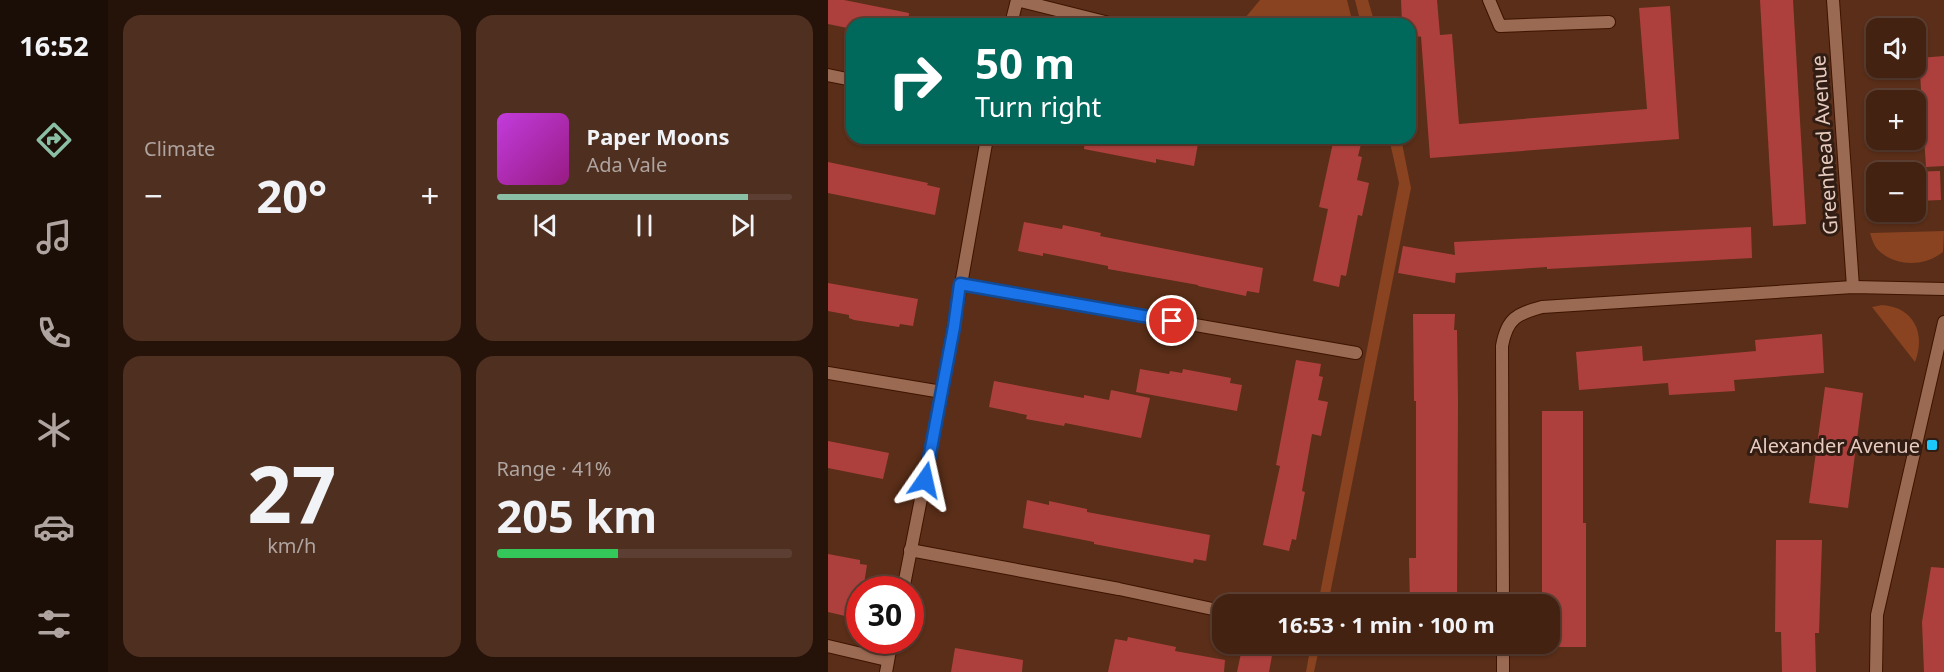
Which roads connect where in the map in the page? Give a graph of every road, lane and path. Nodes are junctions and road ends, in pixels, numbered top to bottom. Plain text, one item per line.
1 (1017, 0) edge
2 (1489, 0) edge
3 (1833, 0) edge
4 (1012, 18) edge
5 (1089, 18) edge
6 (1609, 22) dead end
7 (828, 75) edge
8 (846, 79) edge
9 (986, 144) edge
10 (960, 284) junction
11 (1853, 287) junction
12 (1944, 290) edge
13 (1944, 322) edge
14 (1356, 353) dead end
15 (828, 373) edge
16 (942, 392) junction
17 (910, 550) junction
18 (905, 576) edge
19 (1503, 594) edge
20 (1212, 609) edge
21 (828, 645) edge
22 (1503, 654) edge
23 (887, 666) edge
24 (1503, 672) edge
25 (1876, 672) edge

1 - 4 street
1 - 5 street
2 - 6 street
3 - 11 street, Greenhead Avenue
7 - 8 street
9 - 10 street
10 - 14 street
10 - 16 street
11 - 12 street
11 - 19 street
13 - 25 street
15 - 16 street
16 - 17 street
17 - 18 street
17 - 20 street
21 - 23 street
22 - 24 street

